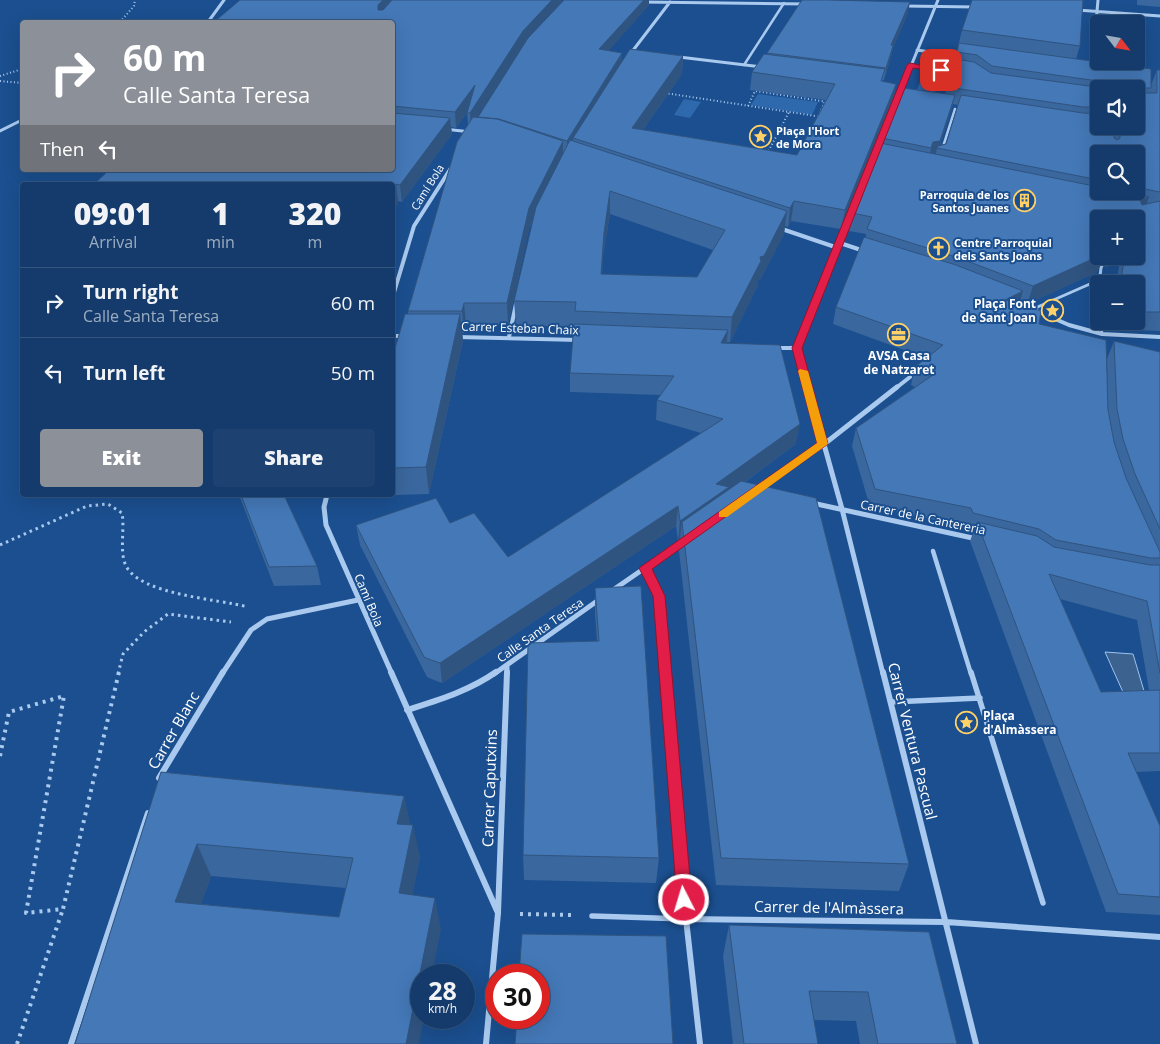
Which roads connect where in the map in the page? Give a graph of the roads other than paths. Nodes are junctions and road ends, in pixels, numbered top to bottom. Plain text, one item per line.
1 (224, 0) edge
2 (801, 0) edge
3 (938, 0) edge
4 (1098, 0) edge
5 (671, 1) edge
6 (640, 2) edge
7 (784, 3) junction
8 (799, 4) junction
9 (807, 4) edge
10 (902, 6) edge
11 (935, 6) junction
12 (983, 7) edge
13 (1069, 9) edge
14 (1097, 10) junction
15 (1160, 16) edge
16 (209, 20) edge
17 (917, 50) junction
18 (633, 51) junction
19 (642, 52) edge
20 (670, 56) edge
21 (965, 57) edge
22 (628, 59) edge
23 (744, 65) junction
24 (910, 65) junction
25 (772, 69) edge
26 (963, 73) edge
27 (1091, 74) edge
28 (896, 99) junction
29 (906, 101) edge
30 (946, 107) edge
31 (956, 109) junction
32 (963, 110) edge
33 (20, 121) edge
34 (441, 129) edge
35 (0, 131) edge
36 (469, 140) edge
37 (942, 152) edge
38 (873, 156) junction
39 (882, 158) edge
40 (454, 164) edge
41 (772, 226) edge
42 (839, 245) junction
43 (868, 252) edge
44 (1090, 286) edge
45 (395, 289) edge
46 (1006, 298) edge
47 (517, 301) edge
48 (1033, 308) junction
49 (1101, 330) edge
50 (1102, 334) junction
51 (395, 336) edge
52 (412, 336) edge
53 (450, 337) edge
54 (509, 337) junction
55 (1160, 337) edge
56 (588, 340) edge
57 (1102, 342) edge
58 (767, 347) edge
59 (797, 348) junction
60 (910, 377) dead end
61 (823, 444) junction
62 (758, 491) junction
63 (767, 493) edge
64 (750, 496) edge
65 (327, 497) edge
66 (804, 501) edge
67 (842, 509) junction
68 (693, 535) edge
69 (982, 540) edge
70 (933, 551) dead end
71 (645, 568) junction
72 (358, 600) junction
73 (507, 665) junction
74 (980, 698) junction
75 (891, 702) junction
76 (407, 710) junction
77 (156, 790) edge
78 (149, 809) edge
79 (1043, 903) dead end
80 (498, 913) junction
81 (592, 916) road end
82 (686, 919) junction
83 (946, 922) junction
84 (1160, 938) edge
85 (71, 1044) edge
86 (486, 1044) edge
87 (700, 1044) edge
88 (976, 1044) edge

1 - 16 street
2 - 8 street
3 - 11 street
4 - 14 street
5 - 6 street
5 - 7 street
5 - 18 street
7 - 8 street
7 - 23 street
8 - 9 street
10 - 11 street
11 - 12 street
11 - 17 street
13 - 14 street
14 - 15 street
14 - 27 street
17 - 21 street
17 - 24 street
18 - 19 street
18 - 22 street
20 - 23 street
23 - 25 street
24 - 26 street
24 - 28 street
28 - 29 street
28 - 38 street
30 - 31 street
31 - 32 street
31 - 37 street
33 - 35 street
34 - 36 street
38 - 39 street
38 - 42 street
40 - 45 street, Camí Bola
41 - 42 street
42 - 43 street
42 - 59 street
44 - 48 street
46 - 48 street
47 - 54 street
48 - 50 street
49 - 50 street
50 - 55 street
50 - 57 street
51 - 52 street
53 - 54 street, Carrer Esteban Chaix
54 - 56 street, Carrer Esteban Chaix
58 - 59 street
59 - 61 street, Carrer Ventura Pascual
60 - 61 street
61 - 62 street
61 - 67 street, Carrer Ventura Pascual
62 - 63 street
62 - 64 street
65 - 72 street, Camí Bola
66 - 67 street, Carrer de la Cantereria
67 - 69 street, Carrer de la Cantereria
67 - 75 street, Carrer Ventura Pascual
68 - 71 street, Calle Santa Teresa
70 - 74 street
71 - 73 street, Calle Santa Teresa
71 - 82 street
72 - 76 street, Camí Bola
72 - 77 street, Carrer Blanc
73 - 76 street, Calle Santa Teresa
73 - 80 street, Carrer Caputxins
74 - 75 street
74 - 79 street
75 - 83 street, Carrer Ventura Pascual
76 - 80 street, Carrer Caputxins
78 - 85 street
80 - 86 street, Carrer Caputxins
81 - 82 street, Carrer de l'Almàssera
82 - 83 street, Carrer de l'Almàssera
82 - 87 street
83 - 84 street, Carrer de l'Almàssera
83 - 88 street, Carrer Ventura Pascual

